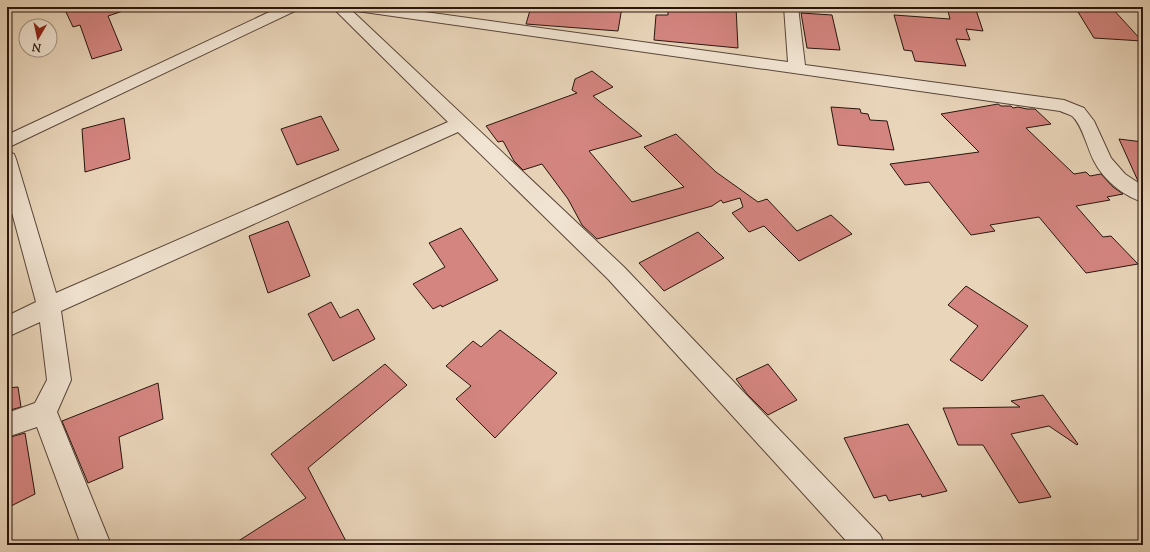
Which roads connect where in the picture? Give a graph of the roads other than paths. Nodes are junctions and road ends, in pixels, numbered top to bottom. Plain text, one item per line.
1 (292, 7) edge
2 (339, 7) edge
3 (357, 7) edge
4 (791, 7) edge
5 (797, 68) junction
6 (460, 124) junction
7 (7, 142) edge
8 (7, 159) edge
9 (1143, 195) edge
10 (49, 306) junction
11 (7, 327) edge
12 (44, 412) junction
13 (7, 425) edge
14 (96, 545) edge
15 (870, 545) edge

1 - 7 street
2 - 6 street
3 - 5 street
4 - 5 street
5 - 9 street
6 - 10 street
6 - 15 street
8 - 10 street
10 - 11 street
10 - 12 street
12 - 13 street
12 - 14 street

